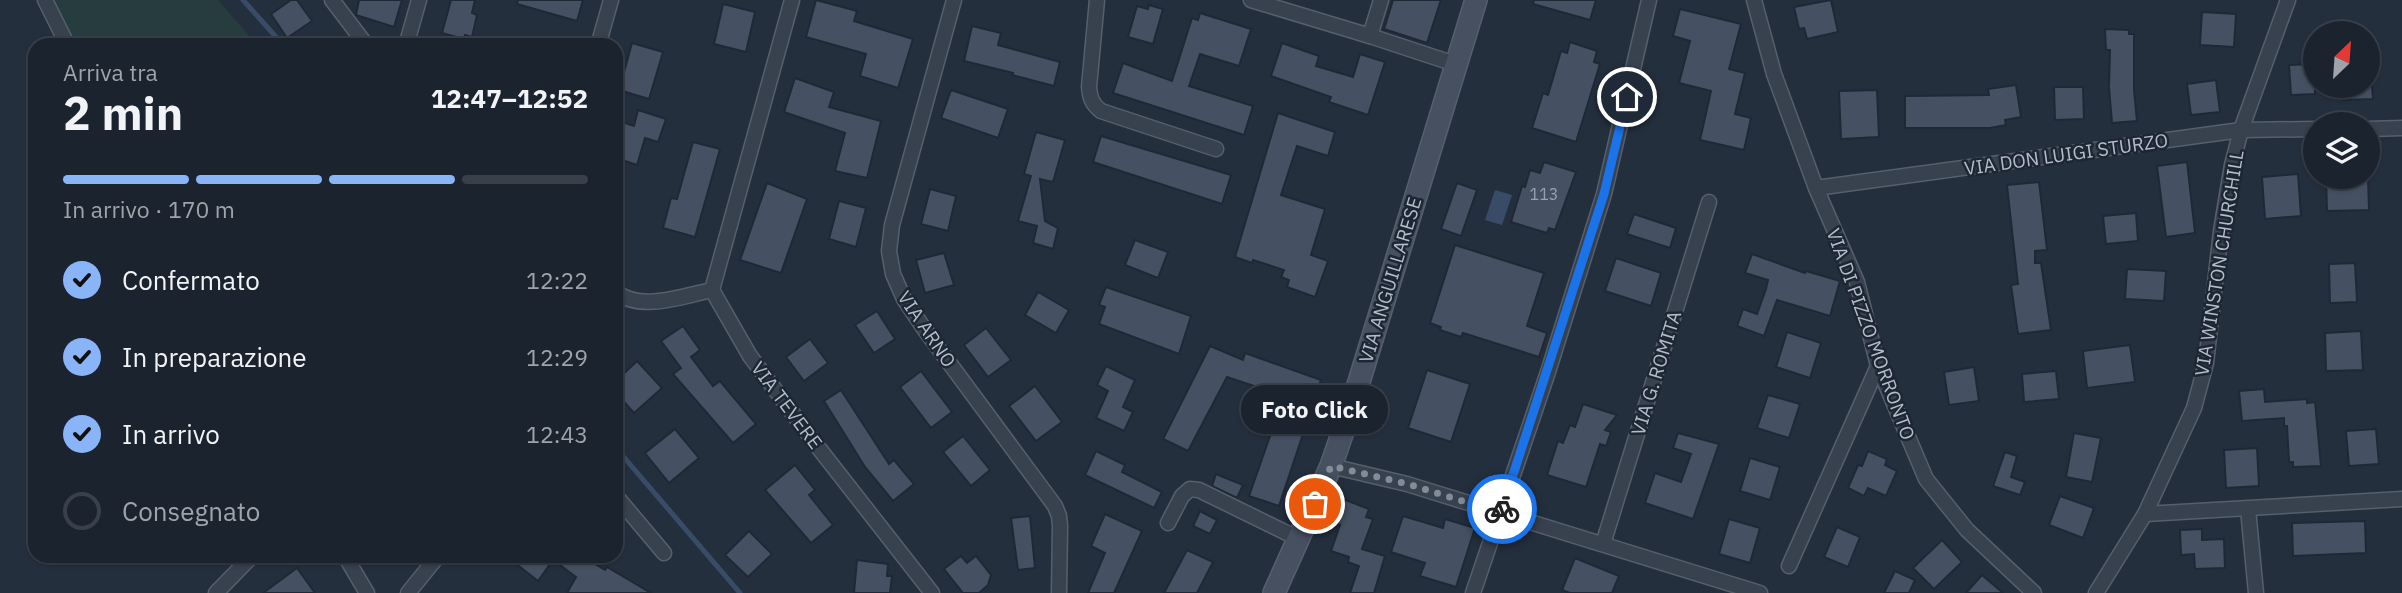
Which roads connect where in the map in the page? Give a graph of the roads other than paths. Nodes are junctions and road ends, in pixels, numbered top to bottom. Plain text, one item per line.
1 (45, 0) edge
2 (332, 0) edge
3 (419, 0) edge
4 (611, 0) edge
5 (792, 0) edge
6 (954, 0) edge
7 (1097, 0) edge
8 (1251, 0) edge
9 (1381, 0) edge
10 (1476, 0) edge
11 (1649, 0) edge
12 (2288, 0) edge
13 (1756, 1) edge
14 (1370, 36) junction
15 (64, 38) edge
16 (361, 38) edge
17 (408, 38) edge
18 (600, 38) edge
19 (1455, 64) junction
20 (2380, 128) edge
21 (2402, 128) edge
22 (2303, 129) edge
23 (2241, 130) junction
24 (1216, 149) dead end
25 (1816, 188) junction
26 (1709, 202) dead end
27 (712, 290) junction
28 (623, 297) edge
29 (1878, 366) junction
30 (1331, 466) junction
31 (2402, 499) edge
32 (623, 504) edge
33 (2248, 509) junction
34 (1501, 513) junction
35 (2145, 514) junction
36 (1168, 523) dead end
37 (1299, 539) junction
38 (1603, 544) junction
39 (664, 553) dead end
40 (246, 563) edge
41 (349, 563) edge
42 (432, 563) edge
43 (1789, 566) dead end
44 (1735, 589) edge
45 (216, 593) edge
46 (367, 593) edge
47 (408, 593) edge
48 (932, 593) edge
49 (1059, 593) edge
50 (1274, 593) edge
51 (1474, 593) edge
52 (1760, 593) edge
53 (2035, 593) edge
54 (2096, 593) edge
55 (2256, 593) edge

1 - 15 street
2 - 16 street
3 - 17 street
4 - 18 street
5 - 27 street
6 - 49 street, VIA ARNO
7 - 24 street
8 - 14 street
9 - 14 street
10 - 19 main road, VIA ANGUILLARESE
11 - 34 street
12 - 23 street, VIA WINSTON CHURCHILL
13 - 25 street, VIA DI PIZZO MORRONTO
14 - 19 street
19 - 30 main road, VIA ANGUILLARESE
20 - 21 street
22 - 23 street, VIA DON LUIGI STURZO
23 - 25 street, VIA DON LUIGI STURZO
23 - 35 street, VIA WINSTON CHURCHILL
25 - 29 street, VIA DI PIZZO MORRONTO
26 - 38 street, VIA G. ROMITA
27 - 28 street
27 - 48 street, VIA TEVERE
29 - 43 street
29 - 53 street, VIA DI PIZZO MORRONTO
30 - 34 street
30 - 37 main road, VIA ANGUILLARESE
31 - 33 street
32 - 39 street
33 - 35 street
33 - 55 street
34 - 38 street
34 - 51 street
35 - 54 street, VIA WINSTON CHURCHILL
36 - 37 street
37 - 50 main road, VIA ANGUILLARESE
38 - 44 street
40 - 45 street
41 - 46 street
42 - 47 street
44 - 52 street

